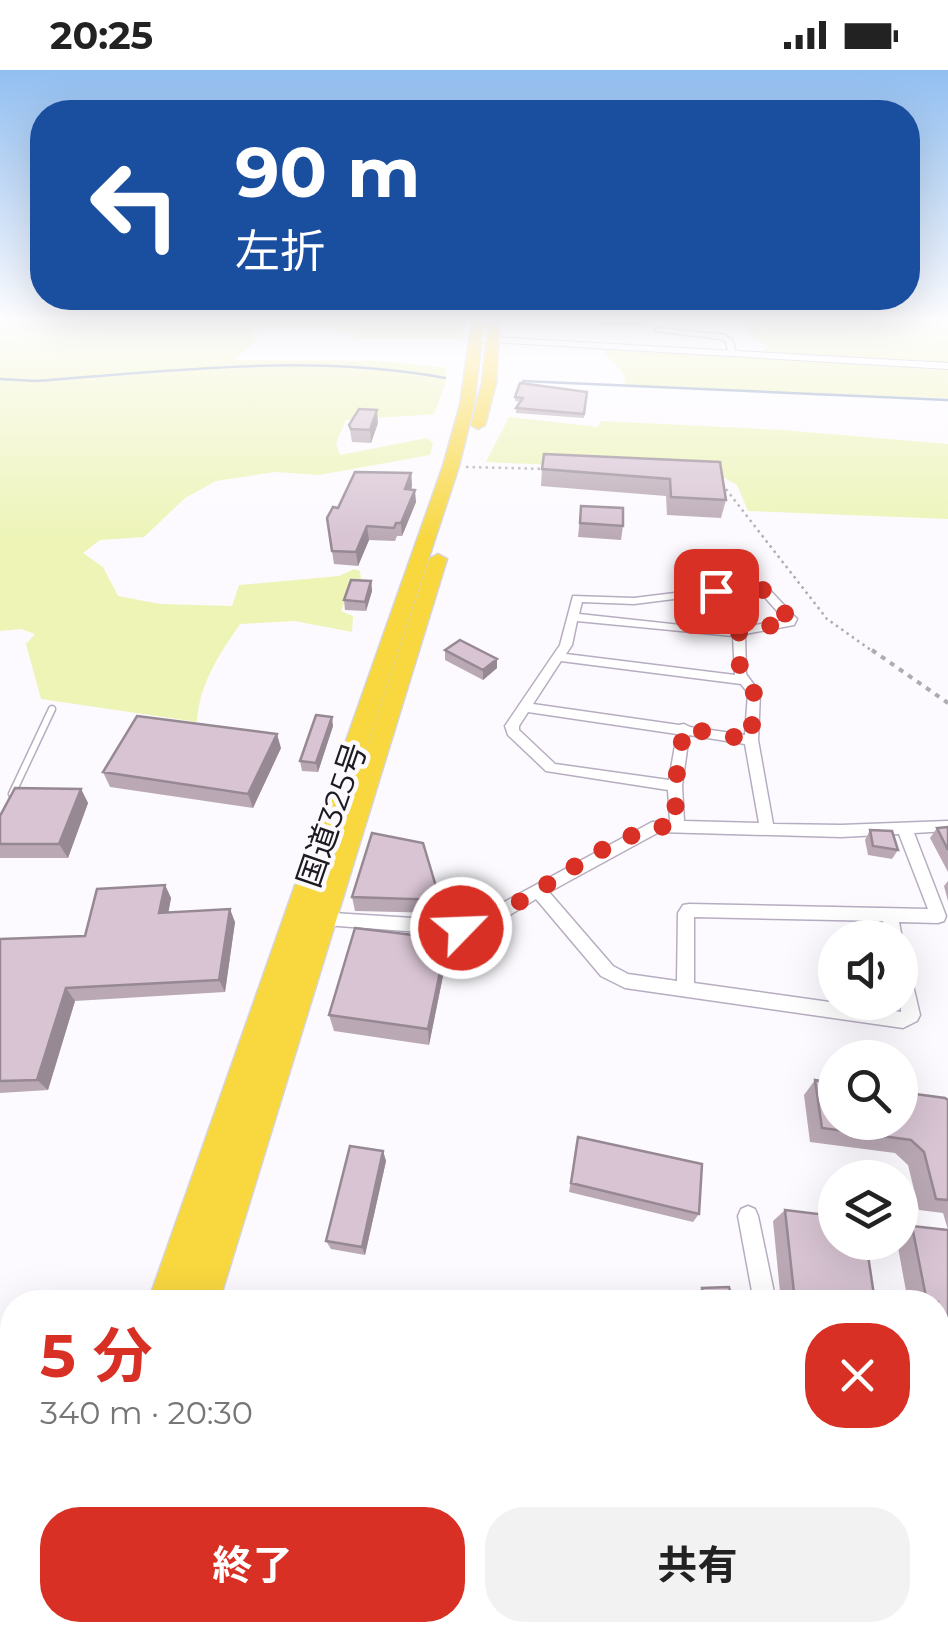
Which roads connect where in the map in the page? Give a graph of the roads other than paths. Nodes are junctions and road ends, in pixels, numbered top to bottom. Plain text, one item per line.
1 (469, 394) edge
2 (573, 617) junction
3 (739, 632) junction
4 (558, 658) junction
5 (742, 680) junction
6 (525, 707) junction
7 (52, 710) dead end
8 (684, 728) junction
9 (751, 740) junction
10 (675, 786) junction
11 (8, 805) edge
12 (676, 825) junction
13 (948, 826) edge
14 (767, 828) junction
15 (905, 829) junction
16 (538, 890) junction
17 (890, 916) junction
18 (310, 918) junction
19 (891, 920) edge
20 (685, 989) junction
21 (818, 1007) edge
22 (748, 1216) dead end
23 (170, 1290) edge
24 (204, 1290) edge
25 (763, 1290) edge

1 - 18 highway, 国道325号
2 - 3 street
2 - 3 street
2 - 4 street
3 - 5 street
4 - 5 street
4 - 6 street
5 - 9 street
6 - 8 street
6 - 10 street
7 - 11 lane
8 - 9 street
8 - 10 street
9 - 14 street
10 - 12 street
12 - 14 street
12 - 16 street
13 - 15 street
14 - 15 street
15 - 17 street
16 - 18 street
16 - 20 street
17 - 19 street
17 - 20 street
18 - 23 highway, 国道325号
18 - 24 highway, 国道325号
20 - 21 street
22 - 25 street

